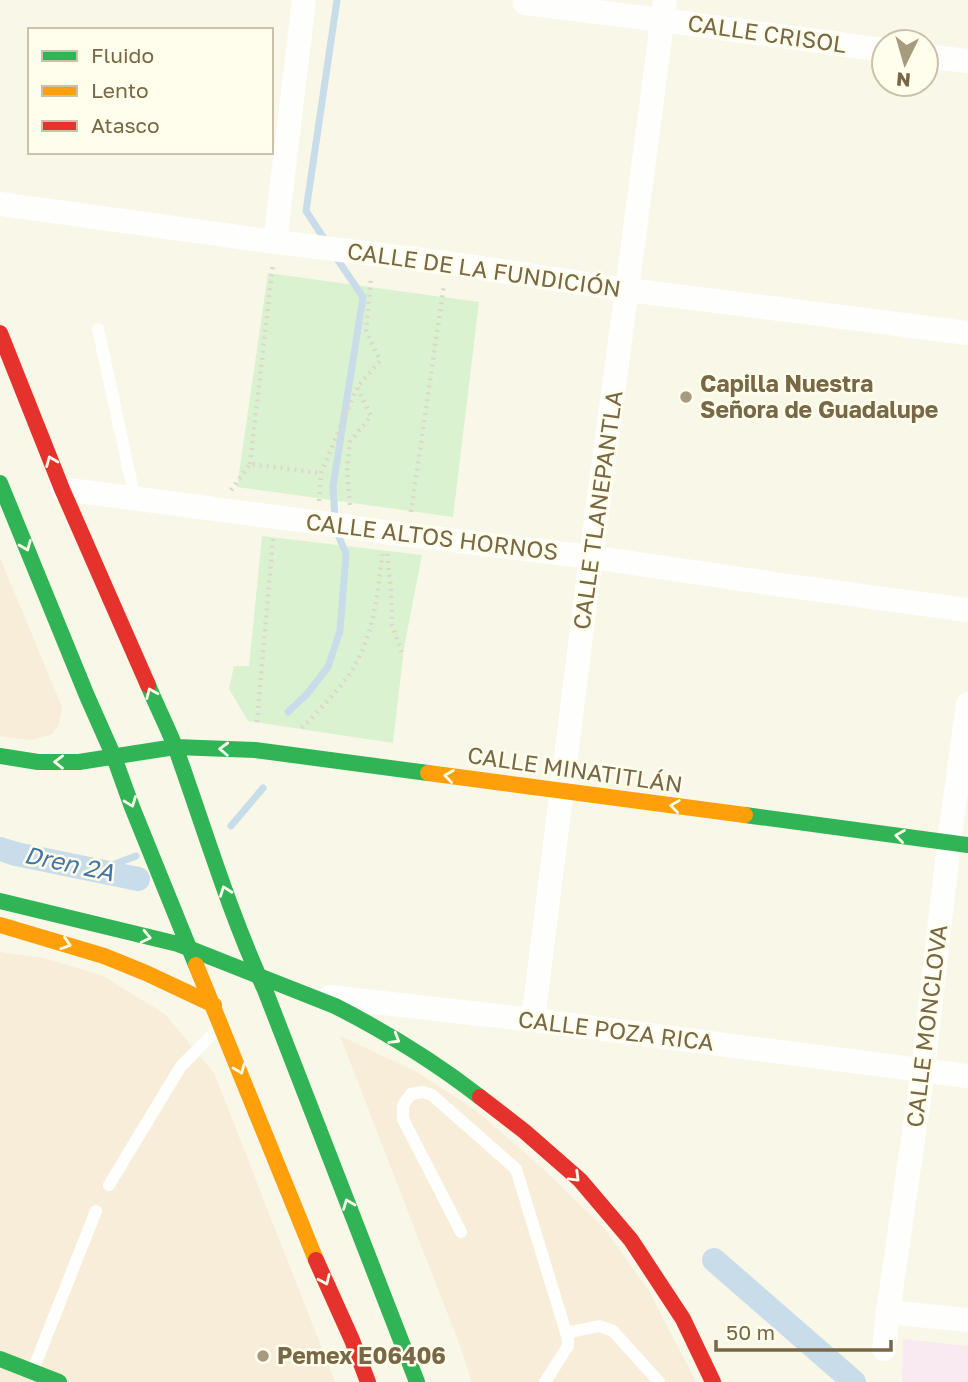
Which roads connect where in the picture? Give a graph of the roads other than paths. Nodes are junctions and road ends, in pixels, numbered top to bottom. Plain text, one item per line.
1 (304, 0) edge
2 (525, 4) dead end
3 (663, 10) edge
4 (870, 47) edge
5 (940, 58) edge
6 (968, 61) edge
7 (0, 204) edge
8 (275, 242) junction
9 (628, 290) junction
10 (98, 329) dead end
11 (0, 333) edge
12 (968, 333) edge
13 (0, 483) edge
14 (62, 489) junction
15 (135, 499) junction
16 (591, 556) junction
17 (968, 610) edge
18 (968, 704) edge
19 (175, 747) junction
20 (0, 756) edge
21 (114, 757) junction
22 (563, 791) junction
23 (958, 844) edge
24 (0, 901) edge
25 (0, 925) edge
26 (265, 989) junction
27 (214, 1005) junction
28 (533, 1020) junction
29 (222, 1025) junction
30 (923, 1070) junction
31 (968, 1076) edge
32 (109, 1185) dead end
33 (96, 1211) dead end
34 (461, 1232) dead end
35 (888, 1312) junction
36 (968, 1320) edge
37 (566, 1332) junction
38 (352, 1340) junction
39 (884, 1349) dead end
40 (0, 1359) edge
41 (33, 1372) junction
42 (59, 1382) edge
43 (351, 1382) edge
44 (368, 1382) edge
45 (417, 1382) edge
46 (545, 1382) edge
47 (659, 1382) edge
48 (713, 1382) edge

1 - 8 street
2 - 3 street, CALLE CRISOL
3 - 4 street, CALLE CRISOL
3 - 9 street, CALLE TLANEPANTLA
5 - 6 street
7 - 8 street, CALLE DE LA FUNDICIÓN
8 - 9 street, CALLE DE LA FUNDICIÓN
9 - 12 street, CALLE DE LA FUNDICIÓN
9 - 16 street, CALLE TLANEPANTLA
10 - 15 lane
14 -> 11 main road
13 -> 21 main road
14 - 15 street, CALLE ALTOS HORNOS
19 -> 14 main road
15 - 16 street, CALLE ALTOS HORNOS
16 - 17 street, CALLE ALTOS HORNOS
16 - 22 street, CALLE TLANEPANTLA
18 - 23 street, CALLE MONCLOVA
19 - 21 main road, CALLE MINATITLÁN
22 -> 19 main road, CALLE MINATITLÁN
26 -> 19 main road
21 -> 20 main road, CALLE MINATITLÁN
21 -> 27 main road
23 -> 22 main road, CALLE MINATITLÁN
22 - 28 street, CALLE TLANEPANTLA
23 - 30 street, CALLE MONCLOVA
24 -> 48 main road
25 -> 27 main road
26 - 28 street, CALLE POZA RICA
45 -> 26 main road
27 - 29 main road
28 - 30 street, CALLE POZA RICA
29 - 32 lane
29 -> 38 main road
30 - 31 street, CALLE POZA RICA
30 - 35 street, CALLE MONCLOVA
33 - 41 lane
34 - 37 lane
35 - 36 street
35 - 39 street, CALLE MONCLOVA
37 - 46 lane
37 - 47 lane
38 - 43 main road
38 - 44 main road
40 - 41 main road
41 - 42 main road

